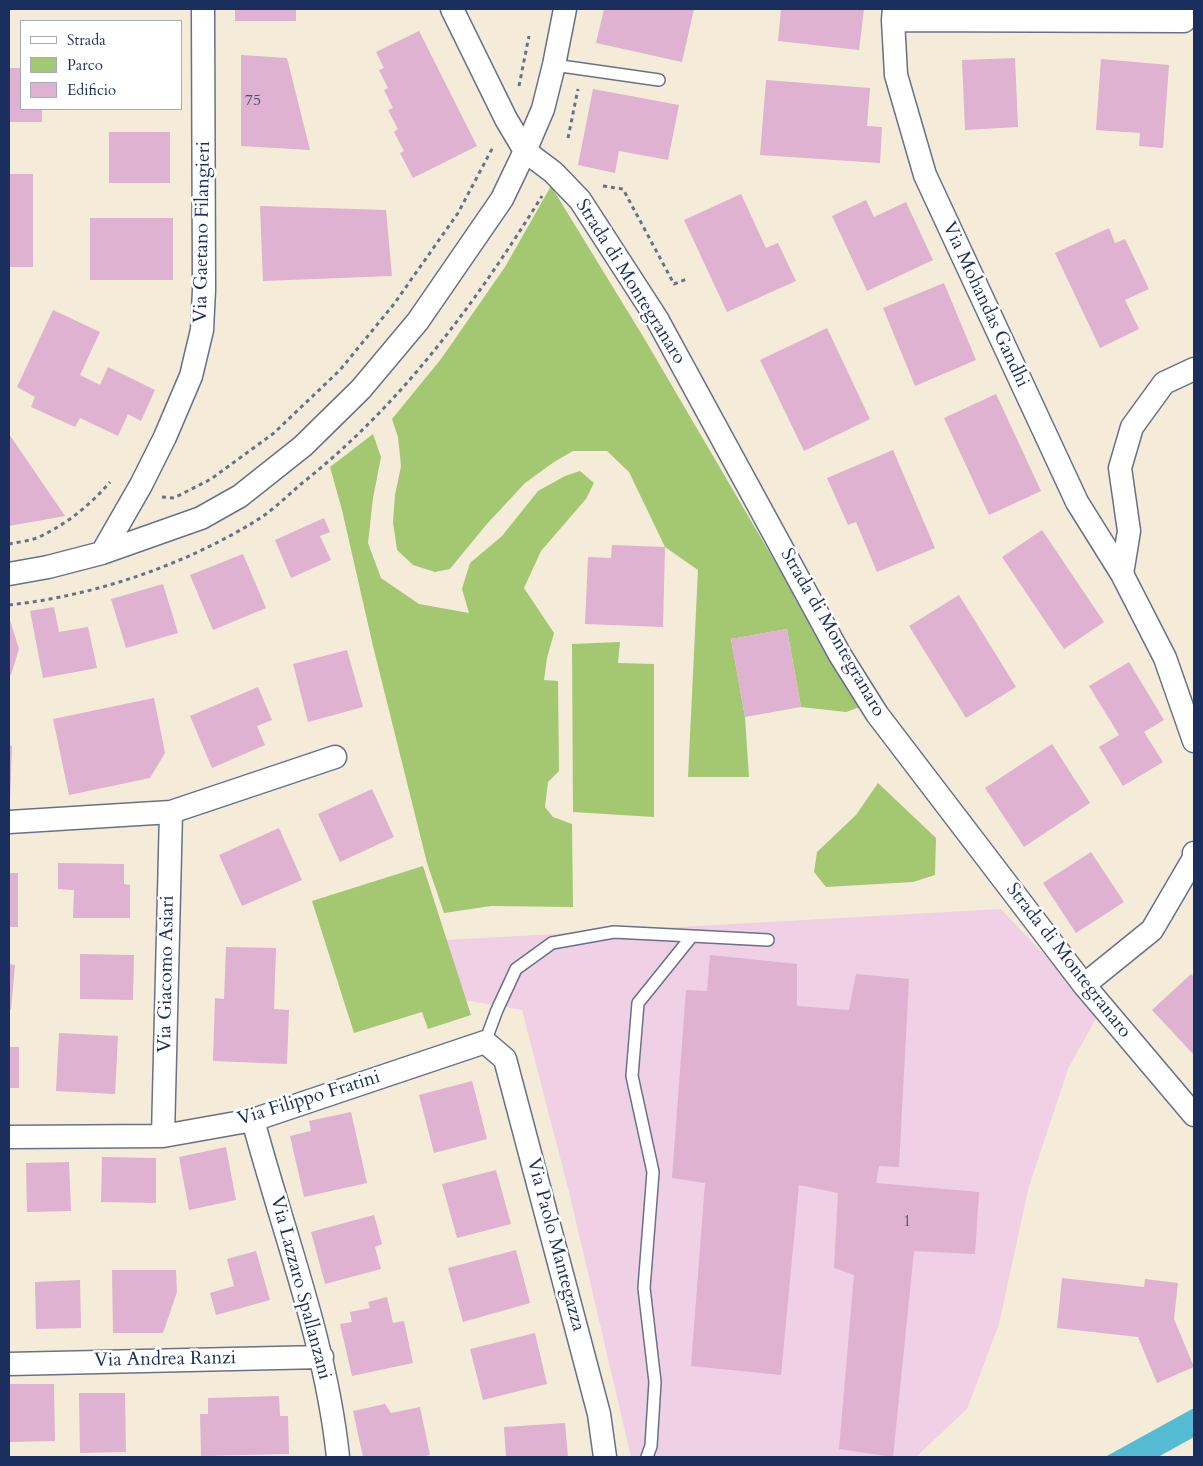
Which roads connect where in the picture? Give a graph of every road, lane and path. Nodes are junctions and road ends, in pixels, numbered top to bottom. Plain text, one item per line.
1 (203, 9) edge
2 (452, 9) edge
3 (565, 9) edge
4 (1184, 9) edge
5 (894, 14) edge
6 (529, 36) dead end
7 (554, 65) junction
8 (659, 80) dead end
9 (506, 119) junction
10 (525, 151) junction
11 (596, 185) dead end
12 (687, 280) dead end
13 (1194, 369) edge
14 (114, 478) dead end
15 (162, 497) dead end
16 (9, 544) edge
17 (102, 553) junction
18 (9, 574) edge
19 (1122, 574) junction
20 (1194, 740) edge
21 (335, 757) dead end
22 (171, 812) junction
23 (9, 822) edge
24 (1194, 853) edge
25 (692, 936) junction
26 (768, 940) dead end
27 (1084, 985) junction
28 (485, 1042) junction
29 (1194, 1114) edge
30 (253, 1120) junction
31 (163, 1136) junction
32 (9, 1137) edge
33 (322, 1357) junction
34 (9, 1364) edge
35 (338, 1457) edge
36 (605, 1457) edge
37 (647, 1457) edge

1 - 17 street, Via Gaetano Filangieri
2 - 9 street
3 - 7 street
4 - 5 street, Via Mohandas Gandhi
5 - 19 street, Via Mohandas Gandhi
6 - 9 path
7 - 8 lane
7 - 10 street
9 - 10 street
9 - 15 path
10 - 17 street
10 - 27 street, Strada di Montegranaro
11 - 12 path
13 - 19 street
14 - 16 path
17 - 18 street
19 - 20 street, Via Mohandas Gandhi
21 - 22 street
22 - 23 street
22 - 31 street, Via Giacomo Asiari
24 - 27 street
25 - 26 lane
25 - 28 lane
25 - 37 lane
27 - 29 street, Strada di Montegranaro
28 - 30 street, Via Filippo Fratini
28 - 36 street, Via Paolo Mantegazza
30 - 31 street, Via Filippo Fratini
30 - 33 street, Via Lazzaro Spallanzani
31 - 32 street, Via Filippo Fratini
33 - 34 street, Via Andrea Ranzi
33 - 35 street, Via Lazzaro Spallanzani

